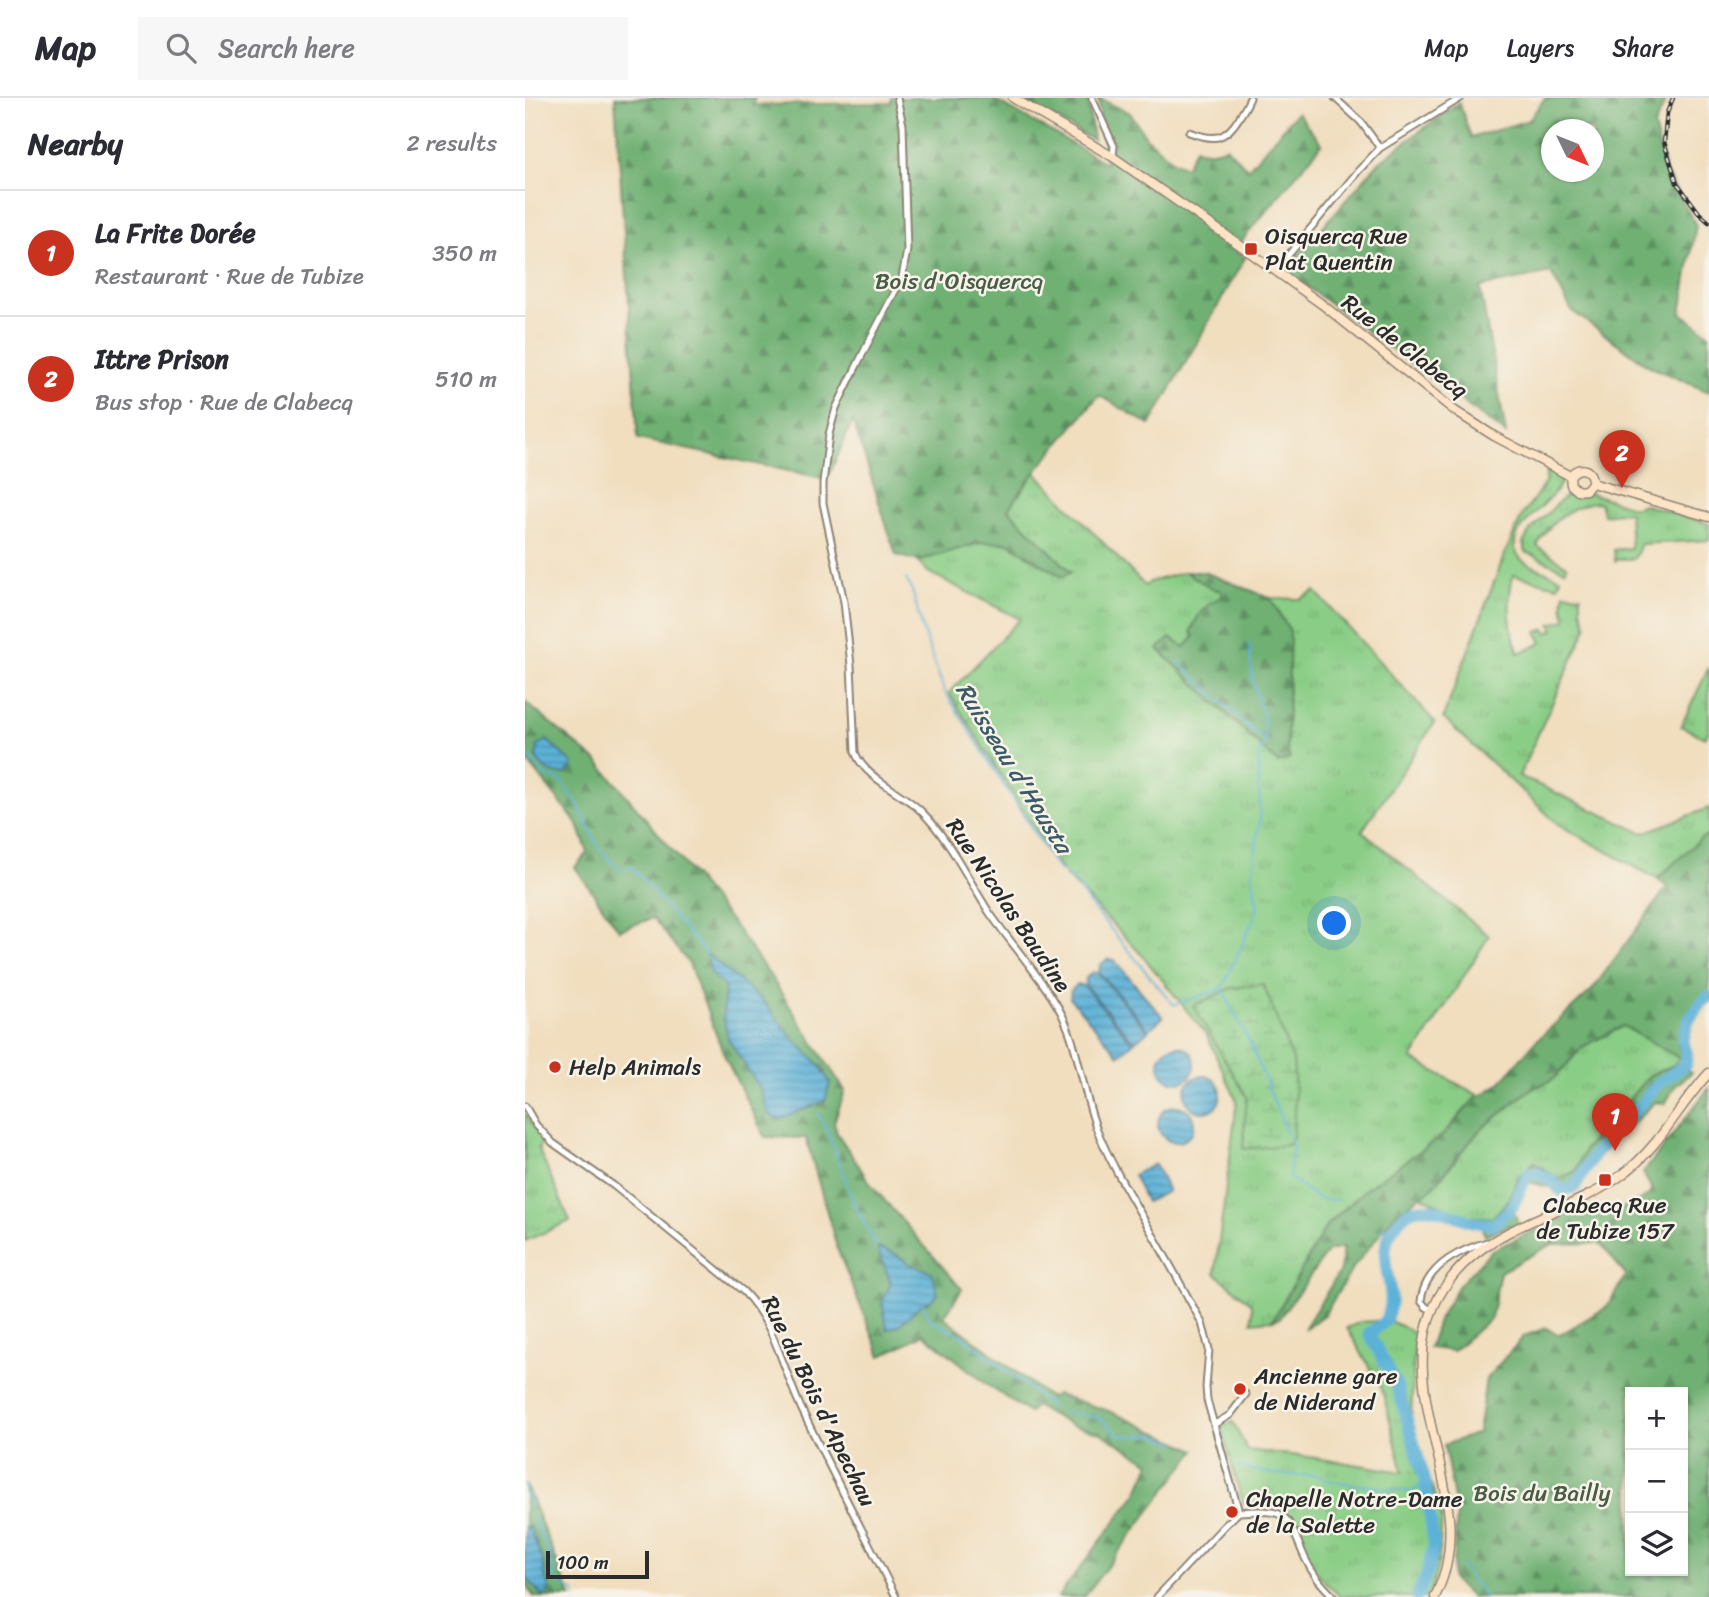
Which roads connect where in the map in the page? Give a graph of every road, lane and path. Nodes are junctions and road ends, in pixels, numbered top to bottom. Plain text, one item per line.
1 (897, 98) edge
2 (1013, 98) edge
3 (1092, 98) edge
4 (1250, 98) edge
5 (1335, 98) edge
6 (1461, 98) edge
7 (1189, 132) dead end
8 (1380, 148) junction
9 (1113, 157) junction
10 (1276, 270) junction
11 (1570, 475) junction
12 (1592, 484) junction
13 (1709, 517) edge
14 (1709, 1073) edge
15 (525, 1106) edge
16 (1493, 1241) junction
17 (1432, 1310) junction
18 (1246, 1394) dead end
19 (1215, 1424) junction
20 (1239, 1513) junction
21 (897, 1597) edge
22 (1157, 1597) edge
23 (1334, 1597) edge
24 (1435, 1597) edge

1 - 19 street, Rue Nicolas Baudine
2 - 9 street, Rue de Clabecq
3 - 9 street
4 - 7 street
5 - 8 street
6 - 8 street
8 - 10 street
9 - 10 street, Rue de Clabecq
10 - 11 street, Rue de Clabecq
11 - 12 street, Rue de Clabecq
11 - 12 street, Rue de Clabecq
12 - 13 street, Rue de Clabecq
14 - 16 street
15 - 21 street, Rue du Bois d'Apechau
16 - 17 street
16 - 17 street
17 - 24 street
18 - 19 street
19 - 20 street, Rue Nicolas Baudine
20 - 22 street
20 - 23 street

